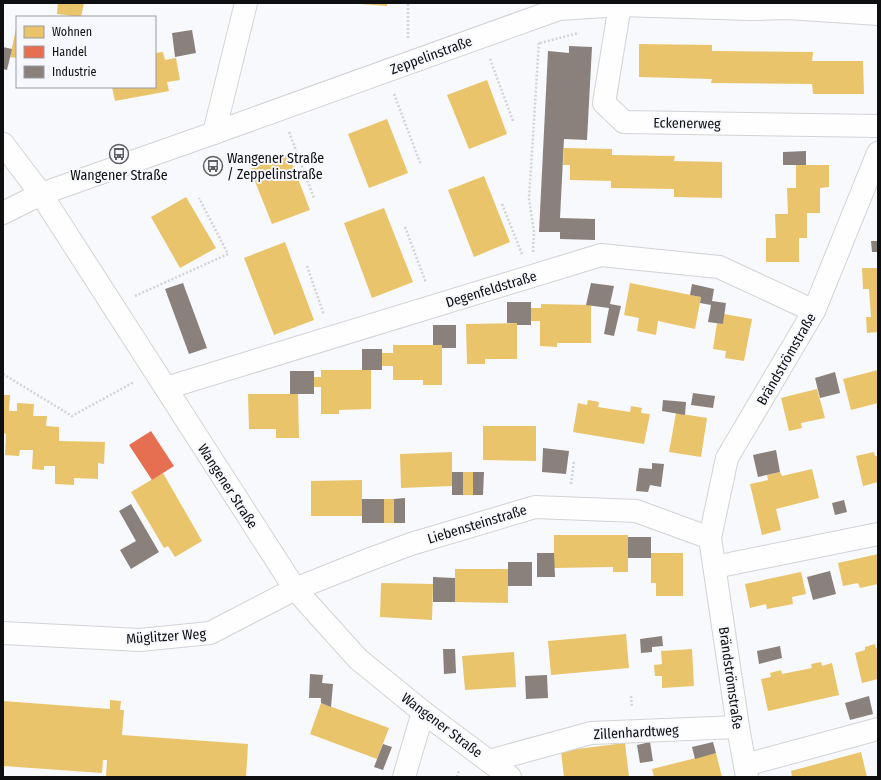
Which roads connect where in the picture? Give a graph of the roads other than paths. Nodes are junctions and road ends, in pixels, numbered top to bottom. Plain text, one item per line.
1 (246, 3) edge
2 (620, 5) junction
3 (789, 5) edge
4 (878, 14) edge
5 (878, 126) edge
6 (214, 133) junction
7 (3, 144) edge
8 (878, 153) edge
9 (41, 194) junction
10 (3, 213) edge
11 (814, 311) junction
12 (166, 388) junction
13 (878, 534) edge
14 (710, 538) junction
15 (714, 567) junction
16 (295, 589) junction
17 (3, 633) edge
18 (423, 712) junction
19 (738, 728) junction
20 (878, 729) edge
21 (489, 761) junction
22 (746, 771) edge
23 (404, 777) edge
24 (510, 777) edge

1 - 6 street
2 - 3 street, Zeppelinstraße
2 - 5 street, Eckenerweg
2 - 6 street, Zeppelinstraße
3 - 4 street, Zeppelinstraße
6 - 9 street, Zeppelinstraße
7 - 9 street, Wangener Straße
8 - 11 street, Brändströmstraße
9 - 10 street, Zeppelinstraße
9 - 12 street, Wangener Straße
11 - 12 street, Degenfeldstraße
11 - 14 street, Brändströmstraße
12 - 16 street, Wangener Straße
13 - 15 street
14 - 15 street, Brändströmstraße
14 - 16 street, Liebensteinstraße
15 - 19 street, Brändströmstraße
16 - 17 street, Müglitzer Weg
16 - 18 street, Wangener Straße
18 - 21 street, Wangener Straße
18 - 23 street
19 - 21 street, Zillenhardtweg
19 - 22 street, Brändströmstraße
20 - 22 street, Brändströmstraße
21 - 24 street, Wangener Straße

